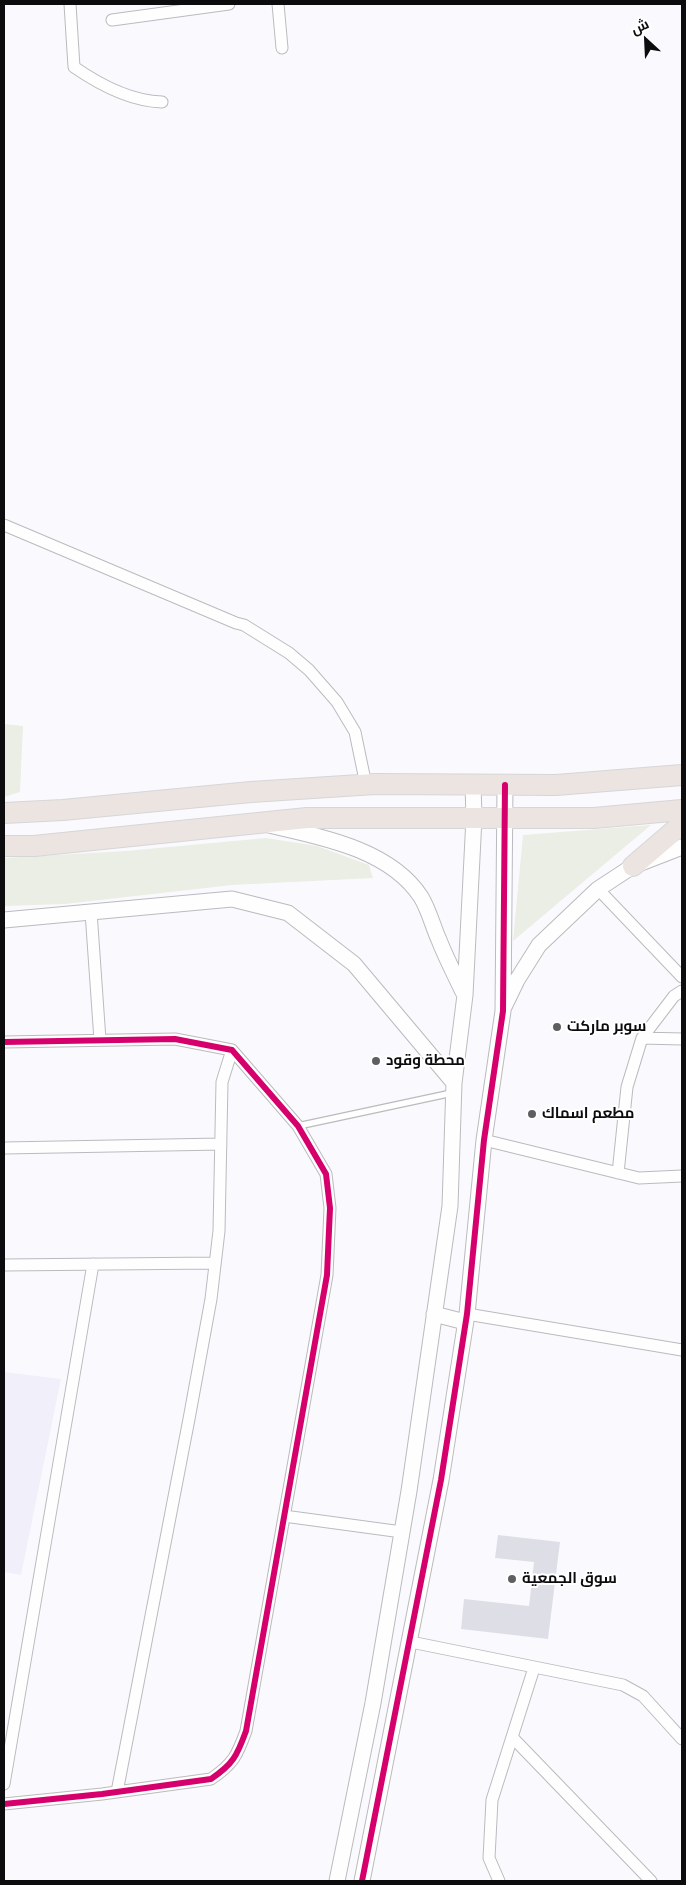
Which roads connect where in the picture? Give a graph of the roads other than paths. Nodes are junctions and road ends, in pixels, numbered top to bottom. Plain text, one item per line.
1 (70, 4) edge
2 (229, 4) edge
3 (278, 4) edge
4 (112, 20) dead end
5 (282, 48) dead end
6 (162, 102) dead end
7 (4, 525) edge
8 (682, 775) edge
9 (473, 784) junction
10 (366, 785) junction
11 (505, 785) junction
12 (682, 810) edge
13 (4, 813) edge
14 (474, 818) junction
15 (504, 818) junction
16 (258, 822) junction
17 (682, 824) edge
18 (4, 846) edge
19 (682, 847) edge
20 (633, 866) junction
21 (598, 889) junction
22 (91, 912) junction
23 (4, 920) edge
24 (682, 977) edge
25 (682, 991) edge
26 (464, 995) junction
27 (502, 1010) junction
28 (642, 1038) junction
29 (682, 1039) edge
30 (100, 1040) junction
31 (4, 1042) edge
32 (232, 1050) junction
33 (454, 1088) junction
34 (298, 1126) junction
35 (484, 1140) junction
36 (221, 1144) junction
37 (4, 1148) edge
38 (618, 1173) junction
39 (682, 1176) edge
40 (215, 1263) junction
41 (93, 1264) junction
42 (4, 1265) edge
43 (434, 1314) junction
44 (466, 1318) junction
45 (682, 1350) edge
46 (284, 1516) junction
47 (402, 1532) junction
48 (411, 1642) junction
49 (534, 1668) junction
50 (512, 1737) junction
51 (682, 1739) edge
52 (4, 1784) edge
53 (118, 1792) junction
54 (4, 1804) edge
55 (345, 1841) junction
56 (369, 1846) junction
57 (337, 1881) edge
58 (362, 1881) edge
59 (499, 1881) edge
60 (651, 1881) edge

1 - 6 street
2 - 4 street
3 - 5 street
7 - 10 street
8 - 11 highway
9 - 10 highway
9 - 11 highway
9 - 14 street
10 - 13 highway
11 - 15 street
12 - 15 highway
14 - 15 highway
14 - 16 highway
14 - 26 street
15 - 27 street
16 - 18 highway
16 - 26 street
17 - 20 highway
19 - 20 street
20 - 21 street
21 - 24 street
21 - 27 street
22 - 23 street
22 - 30 street
22 - 33 street
25 - 28 street
26 - 33 street
27 - 35 street
28 - 29 street
28 - 38 street
30 - 31 street
30 - 32 street
32 - 34 street
32 - 36 street
33 - 34 lane
33 - 43 street
34 - 46 street
35 - 38 street
35 - 44 street
36 - 37 street
36 - 40 street
38 - 39 street
40 - 41 street
40 - 53 street
41 - 42 street
41 - 52 street
43 - 44 street
43 - 47 street
44 - 45 street
44 - 48 street
46 - 47 street
46 - 53 street
47 - 55 street
48 - 49 street
48 - 56 street
49 - 50 street
49 - 51 street
50 - 59 street
50 - 60 street
53 - 54 street
55 - 56 street
55 - 57 street
56 - 58 street

